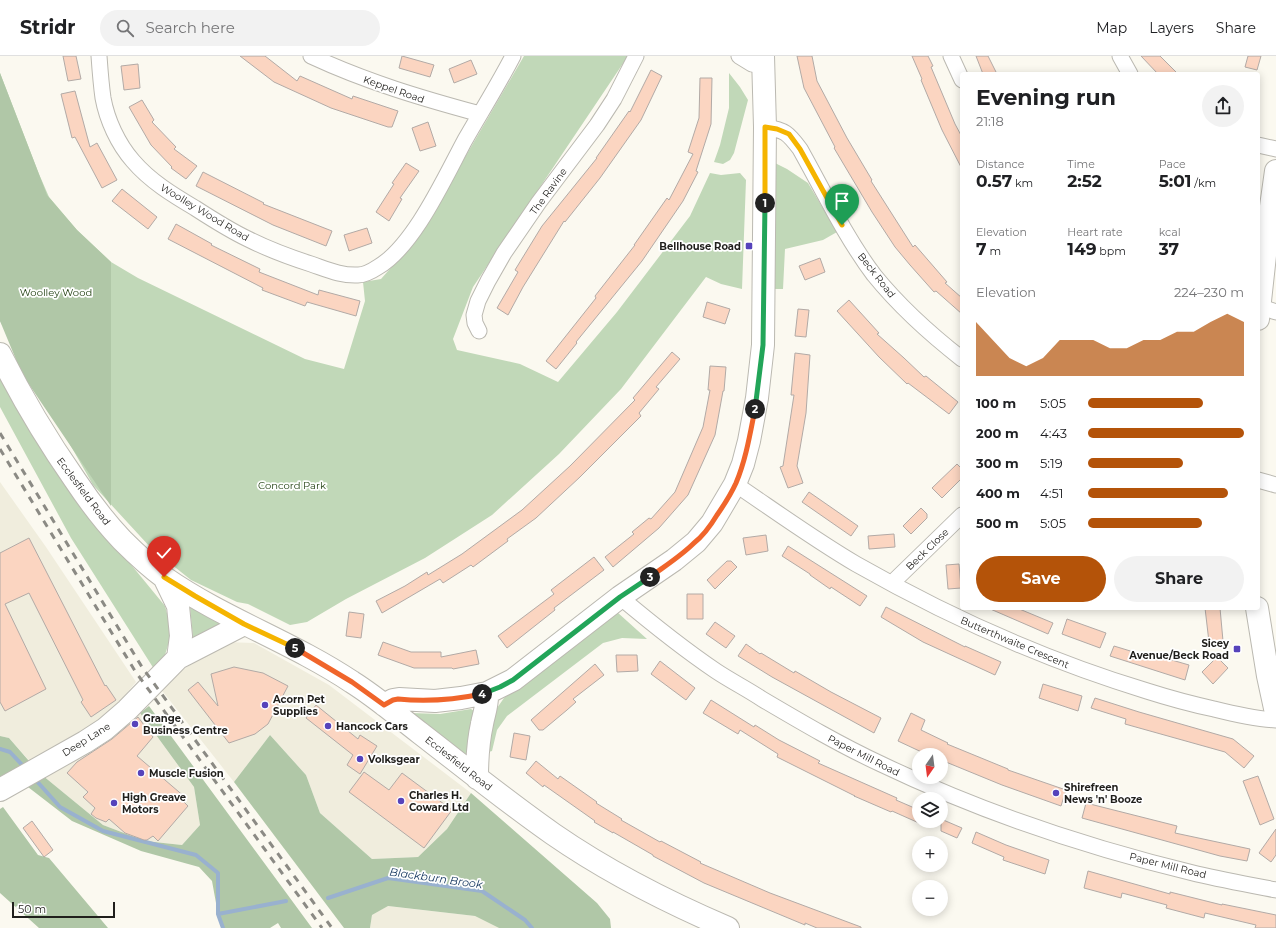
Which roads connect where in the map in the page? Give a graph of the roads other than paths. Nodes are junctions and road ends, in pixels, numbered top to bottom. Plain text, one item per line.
1 (99, 56) edge
2 (311, 56) edge
3 (513, 56) edge
4 (636, 56) edge
5 (739, 56) edge
6 (951, 56) edge
7 (1120, 56) edge
8 (331, 60) edge
9 (763, 61) edge
10 (1129, 72) edge
11 (960, 76) edge
12 (480, 114) junction
13 (765, 127) junction
14 (1260, 145) edge
15 (1276, 149) edge
16 (1276, 171) edge
17 (1263, 311) edge
18 (479, 331) dead end
19 (0, 354) edge
20 (960, 358) edge
21 (1260, 481) edge
22 (735, 484) junction
23 (1276, 485) edge
24 (960, 517) edge
25 (164, 577) junction
26 (892, 583) junction
27 (620, 597) junction
28 (1256, 610) edge
29 (244, 624) junction
30 (178, 658) junction
31 (487, 693) junction
32 (384, 705) junction
33 (1276, 713) edge
34 (1276, 720) edge
35 (478, 778) junction
36 (0, 790) edge
37 (1276, 890) edge
38 (728, 928) edge

1 - 12 street, Woolley Wood Road
2 - 8 street, Keppel Road
3 - 12 street, Woolley Wood Road
4 - 18 street, The Ravine
5 - 9 street
6 - 11 street
7 - 10 street
8 - 12 street, Keppel Road
9 - 13 main road
13 - 20 street, Beck Road
13 - 22 main road
14 - 15 street
16 - 17 main road
19 - 25 main road, Ecclesfield Road
21 - 23 street
22 - 26 street, Butterthwaite Crescent
22 - 27 main road
24 - 26 street, Beck Close
25 - 29 main road, Ecclesfield Road
25 - 30 main road
26 - 34 street, Butterthwaite Crescent
27 - 31 main road
27 - 37 street, Paper Mill Road
28 - 33 main road
29 - 30 main road, Deep Lane
29 - 32 main road, Ecclesfield Road
30 - 36 main road, Deep Lane
31 - 32 main road
31 - 35 main road
32 - 35 main road, Ecclesfield Road
35 - 38 main road, Ecclesfield Road

